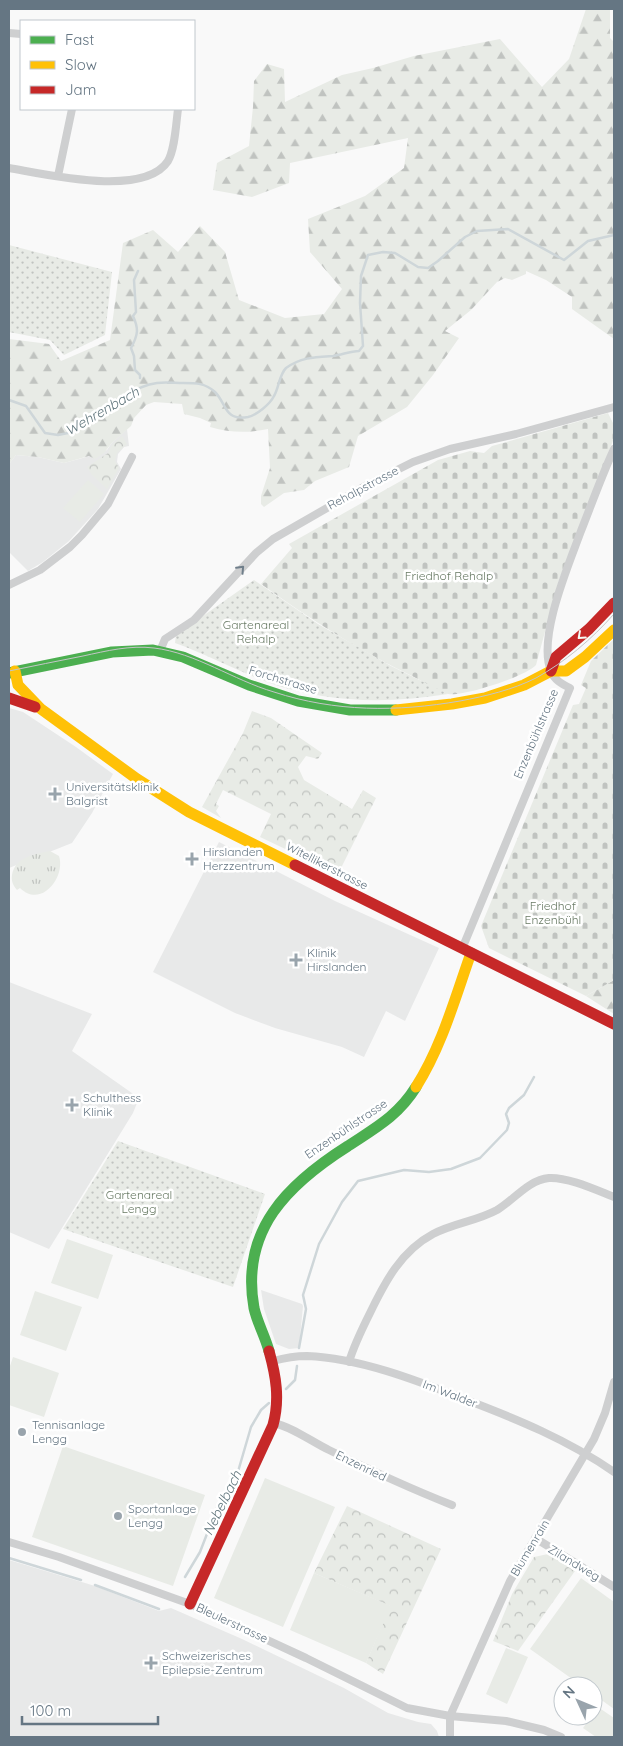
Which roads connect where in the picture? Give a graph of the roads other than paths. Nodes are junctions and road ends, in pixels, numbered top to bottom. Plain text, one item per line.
1 (72, 110) edge
2 (178, 110) edge
3 (9, 168) edge
4 (58, 176) junction
5 (614, 407) edge
6 (614, 449) edge
7 (132, 457) dead end
8 (9, 585) edge
9 (614, 603) edge
10 (614, 630) edge
11 (160, 651) junction
12 (551, 671) junction
13 (12, 672) edge
14 (9, 697) edge
15 (41, 709) junction
16 (466, 951) junction
17 (614, 1024) edge
18 (614, 1197) edge
19 (273, 1361) junction
20 (349, 1362) junction
21 (614, 1382) edge
22 (273, 1423) junction
23 (586, 1454) junction
24 (614, 1472) edge
25 (452, 1505) dead end
26 (535, 1538) junction
27 (9, 1542) edge
28 (614, 1586) edge
29 (190, 1604) junction
30 (450, 1716) junction
31 (450, 1737) edge
32 (561, 1737) edge

1 - 4 street
2 - 4 street
3 - 4 street
11 -> 5 street, Rehalpstrasse
6 - 12 street, Enzenbühlstrasse
7 - 8 street
9 -> 12 main road
10 - 12 main road, Forchstrasse
11 - 12 main road, Forchstrasse
11 - 13 main road, Forchstrasse
12 - 16 street, Enzenbühlstrasse
13 - 15 main road, Witellikerstrasse
14 - 15 main road, Witellikerstrasse
15 - 16 main road, Witellikerstrasse
16 - 17 main road, Witellikerstrasse
16 - 19 main road, Enzenbühlstrasse
18 - 20 street
19 - 20 street, Im Walder
19 - 22 main road, Enzenbühlstrasse
20 - 23 street, Im Walder
21 - 23 street, Blumenrain
22 - 25 street, Enzenried
22 - 29 main road, Enzenbühlstrasse
23 - 24 street, Im Walder
23 - 26 street, Blumenrain
26 - 28 street, Zilandweg
26 - 30 street, Blumenrain
27 - 29 street, Bleulerstrasse
29 - 30 street, Bleulerstrasse
30 - 31 street
30 - 32 street, Bleulerstrasse

